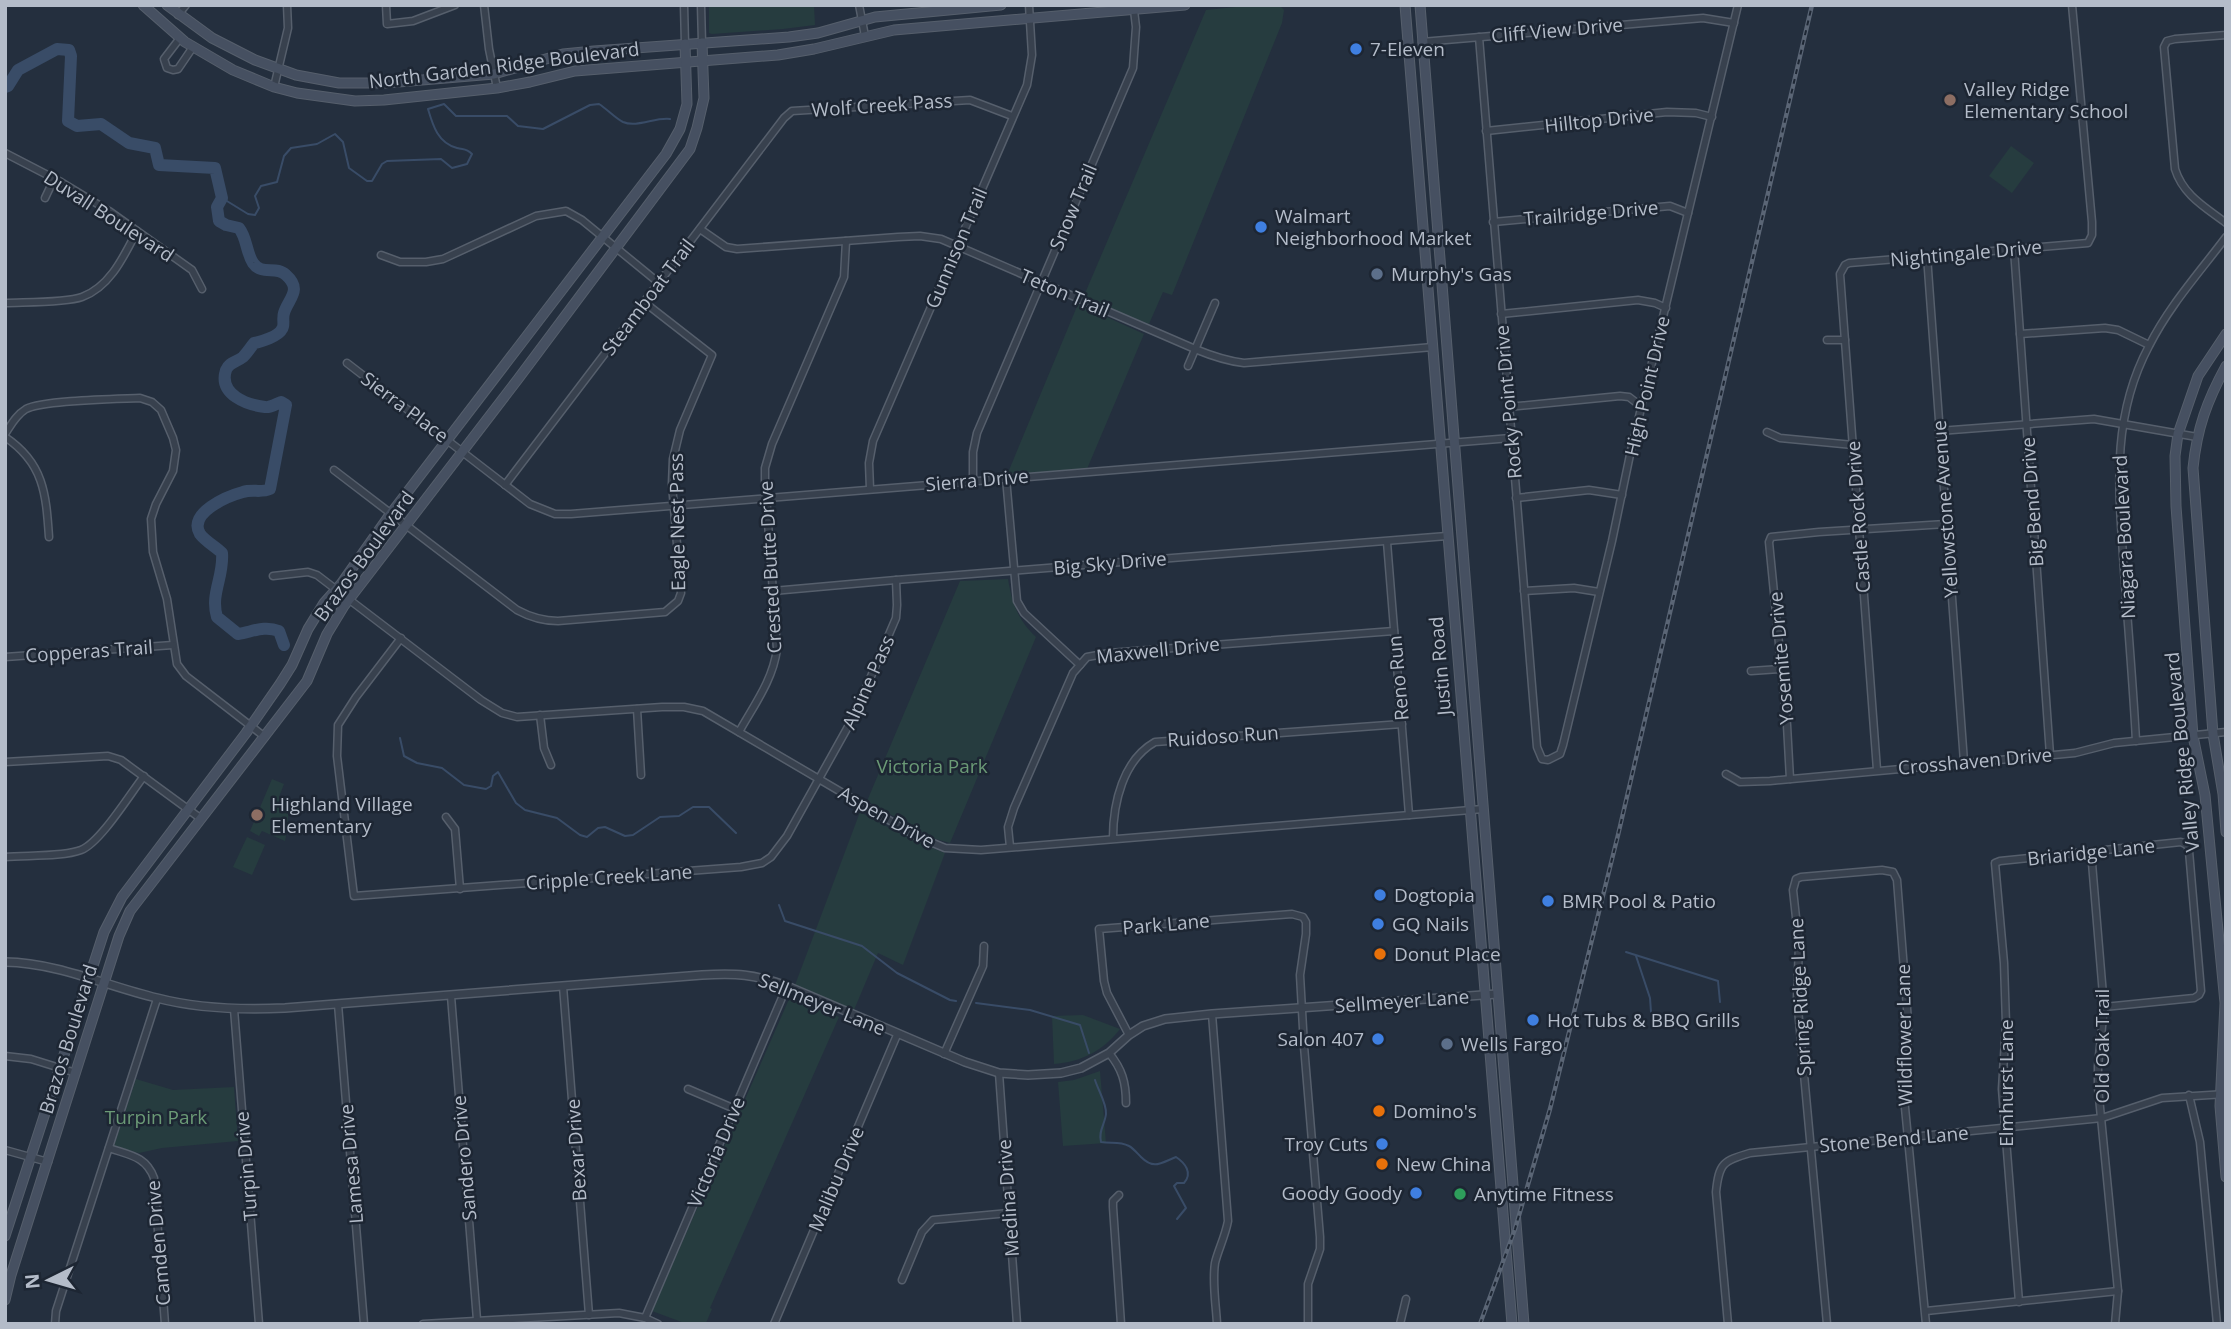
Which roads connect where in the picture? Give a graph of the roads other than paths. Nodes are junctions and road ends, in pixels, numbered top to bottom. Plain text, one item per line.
1 (143, 5) edge
2 (167, 5) edge
3 (186, 5) edge
4 (286, 5) edge
5 (386, 5) edge
6 (455, 5) edge
7 (484, 5) edge
8 (684, 5) edge
9 (701, 5) edge
10 (859, 5) edge
11 (1001, 5) edge
12 (1028, 5) edge
13 (1183, 5) edge
14 (1399, 5) edge
15 (1420, 5) edge
16 (1738, 5) edge
17 (2072, 5) edge
18 (1134, 10) junction
19 (1405, 10) edge
20 (178, 15) junction
21 (1030, 18) junction
22 (862, 20) junction
23 (1734, 23) junction
24 (2226, 35) edge
25 (865, 36) junction
26 (1479, 37) junction
27 (180, 38) junction
28 (1422, 42) junction
29 (702, 43) junction
30 (685, 44) junction
31 (193, 47) junction
32 (703, 60) junction
33 (686, 62) junction
34 (278, 69) junction
35 (494, 74) junction
36 (274, 87) junction
37 (496, 88) junction
38 (792, 111) joint
39 (1012, 116) junction
40 (1712, 117) junction
41 (1486, 131) junction
42 (5, 153) edge
43 (54, 179) junction
44 (45, 198) dead end
45 (1688, 213) junction
46 (1493, 222) junction
47 (2226, 223) edge
48 (700, 229) junction
49 (137, 231) junction
50 (1437, 236) junction
51 (2226, 237) edge
52 (603, 238) junction
53 (1423, 238) junction
54 (846, 241) junction
55 (957, 246) junction
56 (615, 248) junction
57 (2014, 249) junction
58 (381, 255) dead end
59 (1927, 256) junction
60 (1845, 265) joint
61 (659, 283) junction
62 (1041, 283) junction
63 (202, 289) dead end
64 (644, 302) junction
65 (5, 303) edge
66 (1215, 303) dead end
67 (1665, 308) junction
68 (1501, 314) junction
69 (2020, 334) junction
70 (2226, 334) edge
71 (1827, 340) dead end
72 (1845, 340) junction
73 (2149, 345) junction
74 (1433, 347) junction
75 (1195, 349) junction
76 (347, 363) dead end
77 (1188, 366) dead end
78 (2226, 366) edge
79 (503, 367) junction
80 (518, 379) junction
81 (1508, 407) junction
82 (1642, 407) junction
83 (2026, 423) junction
84 (2123, 423) junction
85 (1939, 431) junction
86 (1767, 432) dead end
87 (2178, 434) junction
88 (5, 435) edge
89 (2197, 437) junction
90 (1511, 438) junction
91 (449, 440) junction
92 (1454, 443) junction
93 (1441, 444) junction
94 (1853, 445) junction
95 (463, 451) junction
96 (334, 470) dead end
97 (1006, 478) junction
98 (973, 481) junction
99 (505, 485) junction
100 (870, 489) junction
101 (1622, 495) junction
102 (765, 498) junction
103 (1516, 498) junction
104 (674, 506) junction
105 (391, 513) junction
106 (1946, 524) junction
107 (407, 526) junction
108 (1859, 530) junction
109 (1447, 536) junction
110 (49, 537) dead end
111 (1387, 542) junction
112 (1013, 571) junction
113 (274, 576) dead end
114 (896, 580) junction
115 (336, 590) junction
116 (774, 591) junction
117 (1524, 591) junction
118 (1599, 592) junction
119 (349, 600) junction
120 (1394, 631) junction
121 (401, 638) junction
122 (173, 645) junction
123 (5, 657) edge
124 (1080, 664) junction
125 (1780, 669) junction
126 (1751, 671) dead end
127 (637, 709) junction
128 (540, 715) junction
129 (1402, 724) junction
130 (251, 727) junction
131 (739, 732) junction
132 (2226, 732) edge
133 (2213, 734) junction
134 (2193, 736) junction
135 (265, 737) junction
136 (2136, 741) junction
137 (2050, 755) junction
138 (1548, 760) joint
139 (5, 762) edge
140 (1964, 762) junction
141 (551, 765) dead end
142 (219, 770) junction
143 (1877, 770) junction
144 (1726, 774) dead end
145 (641, 775) dead end
146 (144, 776) junction
147 (230, 779) junction
148 (1790, 779) junction
149 (820, 780) junction
150 (2224, 794) edge
151 (2205, 795) junction
152 (1483, 809) junction
153 (188, 810) junction
154 (1469, 810) junction
155 (1409, 815) junction
156 (446, 817) dead end
157 (201, 818) junction
158 (2226, 832) edge
159 (1113, 838) junction
160 (1010, 847) junction
161 (2091, 851) junction
162 (5, 857) edge
163 (1995, 863) joint
164 (1474, 866) junction
165 (1796, 879) joint
166 (460, 889) junction
167 (1490, 915) junction
168 (984, 946) dead end
169 (5, 962) edge
170 (90, 978) junction
171 (104, 982) junction
172 (563, 986) junction
173 (787, 986) junction
174 (1497, 994) junction
175 (1484, 995) junction
176 (451, 996) junction
177 (157, 999) junction
178 (338, 1004) junction
179 (2104, 1007) junction
180 (1303, 1008) junction
181 (234, 1009) junction
182 (1212, 1014) junction
183 (897, 1035) junction
184 (1129, 1035) junction
185 (1109, 1053) junction
186 (944, 1054) junction
187 (5, 1056) edge
188 (59, 1068) junction
189 (76, 1073) junction
190 (999, 1073) junction
191 (688, 1089) dead end
192 (2223, 1094) edge
193 (2189, 1095) junction
194 (1126, 1103) dead end
195 (734, 1109) junction
196 (2102, 1118) junction
197 (2005, 1129) junction
198 (1908, 1138) junction
199 (1811, 1147) junction
200 (108, 1148) junction
201 (5, 1150) edge
202 (31, 1158) junction
203 (48, 1162) junction
204 (2226, 1177) edge
205 (1119, 1195) dead end
206 (1009, 1213) junction
207 (5, 1236) edge
208 (902, 1280) dead end
209 (2118, 1291) junction
210 (1406, 1299) dead end
211 (5, 1300) edge
212 (2019, 1302) junction
213 (1926, 1311) junction
214 (589, 1315) junction
215 (645, 1318) junction
216 (477, 1320) junction
217 (55, 1324) edge
218 (165, 1324) edge
219 (259, 1324) edge
220 (364, 1324) edge
221 (423, 1324) edge
222 (658, 1324) edge
223 (774, 1324) edge
224 (1017, 1324) edge
225 (1121, 1324) edge
226 (1217, 1324) edge
227 (1308, 1324) edge
228 (1400, 1324) edge
229 (1512, 1324) edge
230 (1524, 1324) edge
231 (1728, 1324) edge
232 (1827, 1324) edge
233 (1926, 1324) edge
234 (2115, 1324) edge
235 (2217, 1324) edge

1 - 27 main road, North Garden Ridge Boulevard
2 - 20 main road, North Garden Ridge Boulevard
3 - 20 street
4 - 34 street
5 - 6 street
7 - 35 street
8 - 30 street, Brazos Boulevard
9 - 29 street, Brazos Boulevard
10 - 22 street
11 - 22 main road, North Garden Ridge Boulevard
12 - 21 street, Gunnison Trail
13 - 18 main road, North Garden Ridge Boulevard
14 - 19 main road
15 - 28 main road, Justin Road
16 - 23 street, High Point Drive
17 - 57 street, Nightingale Drive
18 - 21 main road, North Garden Ridge Boulevard
18 - 62 street, Snow Trail
19 - 53 main road, Justin Road
20 - 34 main road, North Garden Ridge Boulevard
21 - 25 main road, North Garden Ridge Boulevard
21 - 39 street, Gunnison Trail
22 - 25 street
22 - 29 main road, North Garden Ridge Boulevard
23 - 26 street, Cliff View Drive
23 - 40 street, High Point Drive
24 - 47 street
25 - 32 main road, North Garden Ridge Boulevard
26 - 28 street, Cliff View Drive
26 - 41 street, Rocky Point Drive
27 - 31 main road, North Garden Ridge Boulevard
27 - 31 street
28 - 50 main road, Justin Road
29 - 30 main road, North Garden Ridge Boulevard
29 - 32 main road, Brazos Boulevard
30 - 33 main road, Brazos Boulevard
30 - 35 main road, North Garden Ridge Boulevard
31 - 36 main road, North Garden Ridge Boulevard
32 - 33 main road, North Garden Ridge Boulevard
32 - 56 main road, Brazos Boulevard
33 - 37 main road, North Garden Ridge Boulevard
33 - 52 main road, Brazos Boulevard
34 - 35 main road, North Garden Ridge Boulevard
34 - 36 street
35 - 37 street
36 - 37 main road, North Garden Ridge Boulevard
38 - 39 street, Wolf Creek Pass
38 - 48 street, Steamboat Trail
39 - 55 street, Gunnison Trail
40 - 41 street, Hilltop Drive
40 - 45 street, High Point Drive
41 - 46 street, Rocky Point Drive
42 - 43 street, Duvall Boulevard
43 - 44 street
43 - 49 street, Duvall Boulevard
45 - 46 street, Trailridge Drive
45 - 67 street, High Point Drive
46 - 68 street, Rocky Point Drive
48 - 54 street, Teton Trail
48 - 61 street, Steamboat Trail
49 - 63 street, Duvall Boulevard
49 - 65 street
50 - 53 main road
50 - 92 main road, Justin Road
51 - 73 street, Niagara Boulevard
52 - 56 street
52 - 58 street
52 - 79 main road, Brazos Boulevard
53 - 74 main road, Justin Road
54 - 55 street, Teton Trail
54 - 102 street, Crested Butte Drive
55 - 62 street, Teton Trail
55 - 100 street, Gunnison Trail
56 - 61 street
56 - 80 main road, Brazos Boulevard
57 - 59 street, Nightingale Drive
57 - 69 street, Big Bend Drive
59 - 60 street, Nightingale Drive
59 - 85 street, Yellowstone Avenue
60 - 72 street, Castle Rock Drive
61 - 64 street, Steamboat Trail
62 - 75 street, Teton Trail
62 - 98 street, Snow Trail
64 - 99 street, Steamboat Trail
64 - 104 street, Eagle Nest Pass
66 - 75 street
67 - 68 street
67 - 82 street, High Point Drive
68 - 81 street, Rocky Point Drive
69 - 73 street
69 - 83 street, Big Bend Drive
70 - 87 main road, Valley Ridge Boulevard
71 - 72 street
72 - 94 street, Castle Rock Drive
73 - 84 street, Niagara Boulevard
74 - 75 street, Teton Trail
74 - 93 main road, Justin Road
75 - 77 street
76 - 91 street, Sierra Place
78 - 89 main road, Valley Ridge Boulevard
79 - 80 main road
79 - 91 main road, Brazos Boulevard
80 - 95 main road, Brazos Boulevard
81 - 82 street
81 - 90 street, Rocky Point Drive
82 - 101 street, High Point Drive
83 - 84 street
83 - 85 street
83 - 137 street, Big Bend Drive
84 - 87 street
84 - 136 street, Niagara Boulevard
85 - 106 street, Yellowstone Avenue
86 - 94 street
87 - 89 street
87 - 134 main road, Valley Ridge Boulevard
88 - 110 street
88 - 122 street
89 - 133 main road, Valley Ridge Boulevard
90 - 92 street, Sierra Drive
90 - 103 street, Rocky Point Drive
91 - 95 street, Sierra Place
91 - 105 main road, Brazos Boulevard
92 - 93 street, Sierra Drive
92 - 152 main road, Justin Road
93 - 97 street, Sierra Drive
93 - 109 main road, Justin Road
94 - 108 street, Castle Rock Drive
95 - 99 street, Sierra Drive
95 - 107 main road, Brazos Boulevard
96 - 105 street
97 - 98 street, Sierra Drive
97 - 112 street
98 - 100 street, Sierra Drive
99 - 104 street, Sierra Drive
100 - 102 street, Sierra Drive
101 - 103 street
101 - 118 street, High Point Drive
102 - 104 street, Sierra Drive
102 - 116 street, Crested Butte Drive
103 - 117 street, Rocky Point Drive
104 - 107 street, Eagle Nest Pass
105 - 107 street
105 - 115 main road, Brazos Boulevard
106 - 108 street
106 - 140 street, Yellowstone Avenue
107 - 119 main road, Brazos Boulevard
108 - 125 street, Yosemite Drive
108 - 143 street, Castle Rock Drive
109 - 111 street, Big Sky Drive
109 - 154 main road, Justin Road
111 - 112 street, Big Sky Drive
111 - 120 street, Reno Run
112 - 114 street, Big Sky Drive
112 - 124 street
113 - 115 street, Aspen Drive
114 - 116 street, Big Sky Drive
114 - 149 street, Alpine Pass
115 - 119 street, Aspen Drive
115 - 130 main road, Brazos Boulevard
116 - 131 street, Crested Butte Drive
117 - 118 street
117 - 138 street, Rocky Point Drive
118 - 138 street, High Point Drive
119 - 121 street, Aspen Drive
119 - 135 main road, Brazos Boulevard
120 - 124 street, Maxwell Drive
120 - 129 street, Reno Run
121 - 128 street, Aspen Drive
121 - 166 street, Cripple Creek Lane
122 - 123 street, Copperas Trail
122 - 130 street
124 - 160 street, Maxwell Drive
125 - 126 street
125 - 148 street, Yosemite Drive
127 - 128 street, Aspen Drive
127 - 131 street, Aspen Drive
127 - 145 street
128 - 141 street
129 - 155 street, Reno Run
129 - 159 street, Ruidoso Run
130 - 135 street
130 - 142 main road, Brazos Boulevard
131 - 149 street, Aspen Drive
132 - 133 street, Crosshaven Drive
133 - 134 street, Crosshaven Drive
133 - 150 main road, Valley Ridge Boulevard
134 - 136 street, Crosshaven Drive
134 - 151 main road, Valley Ridge Boulevard
135 - 147 main road, Brazos Boulevard
136 - 137 street, Crosshaven Drive
137 - 140 street, Crosshaven Drive
139 - 146 street
140 - 143 street, Crosshaven Drive
142 - 147 main road
142 - 153 main road, Brazos Boulevard
143 - 148 street, Crosshaven Drive
144 - 148 street, Crosshaven Drive
146 - 153 street
146 - 162 street
147 - 157 main road, Brazos Boulevard
149 - 160 street, Aspen Drive
149 - 166 street, Cripple Creek Lane
150 - 151 street
150 - 158 main road, Valley Ridge Boulevard
151 - 192 main road, Valley Ridge Boulevard
152 - 154 street, Aspen Drive
152 - 167 main road, Justin Road
153 - 157 street
153 - 170 main road, Brazos Boulevard
154 - 155 street, Aspen Drive
154 - 164 main road, Justin Road
155 - 159 street, Aspen Drive
156 - 166 street
157 - 171 main road, Brazos Boulevard
159 - 160 street, Aspen Drive
161 - 163 street, Briaridge Lane
161 - 179 street, Old Oak Trail
161 - 179 street, Briaridge Lane
163 - 197 street, Elmhurst Lane
164 - 167 main road
164 - 175 main road, Justin Road
165 - 198 street, Wildflower Lane
165 - 199 street, Spring Ridge Lane
167 - 174 main road, Justin Road
168 - 186 street
169 - 170 street, Sellmeyer Lane
170 - 171 street, Sellmeyer Lane
170 - 188 main road, Brazos Boulevard
171 - 177 street, Sellmeyer Lane
171 - 189 main road, Brazos Boulevard
172 - 173 street, Sellmeyer Lane
172 - 176 street, Sellmeyer Lane
172 - 214 street, Bexar Drive
173 - 183 street, Sellmeyer Lane
173 - 195 street, Victoria Drive
174 - 175 street, Sellmeyer Lane
174 - 230 main road, Justin Road
175 - 180 street, Sellmeyer Lane
175 - 229 main road, Justin Road
176 - 178 street, Sellmeyer Lane
176 - 216 street, Sandero Drive
177 - 181 street, Sellmeyer Lane
177 - 200 street
178 - 181 street, Sellmeyer Lane
178 - 220 street, Lamesa Drive
179 - 196 street, Old Oak Trail
180 - 182 street, Sellmeyer Lane
180 - 184 street, Park Lane
180 - 227 street
181 - 219 street, Turpin Drive
182 - 184 street, Sellmeyer Lane
182 - 226 street
183 - 186 street, Sellmeyer Lane
183 - 223 street, Malibu Drive
184 - 185 street, Sellmeyer Lane
185 - 190 street, Sellmeyer Lane
185 - 194 street
186 - 190 street, Sellmeyer Lane
187 - 188 street
188 - 189 street
188 - 202 main road, Brazos Boulevard
189 - 203 main road, Brazos Boulevard
190 - 206 street, Medina Drive
191 - 195 street
192 - 193 street, Stone Bend Lane
192 - 204 main road, Valley Ridge Boulevard
193 - 196 street, Stone Bend Lane
193 - 235 street
195 - 215 street, Victoria Drive
196 - 197 street, Stone Bend Lane
196 - 209 street, Old Oak Trail
197 - 198 street, Stone Bend Lane
197 - 212 street, Elmhurst Lane
198 - 199 street, Stone Bend Lane
198 - 213 street, Wildflower Lane
199 - 231 street, Stone Bend Lane
199 - 232 street, Spring Ridge Lane
200 - 217 street
200 - 218 street, Camden Drive
201 - 202 street
202 - 203 street
202 - 207 main road, Brazos Boulevard
203 - 211 main road, Brazos Boulevard
205 - 225 street
206 - 208 street
206 - 224 street, Medina Drive
209 - 212 street
209 - 234 street, Old Oak Trail
210 - 228 street
212 - 213 street
213 - 233 street, Wildflower Lane
214 - 215 street
214 - 216 street
215 - 222 street
216 - 221 street

